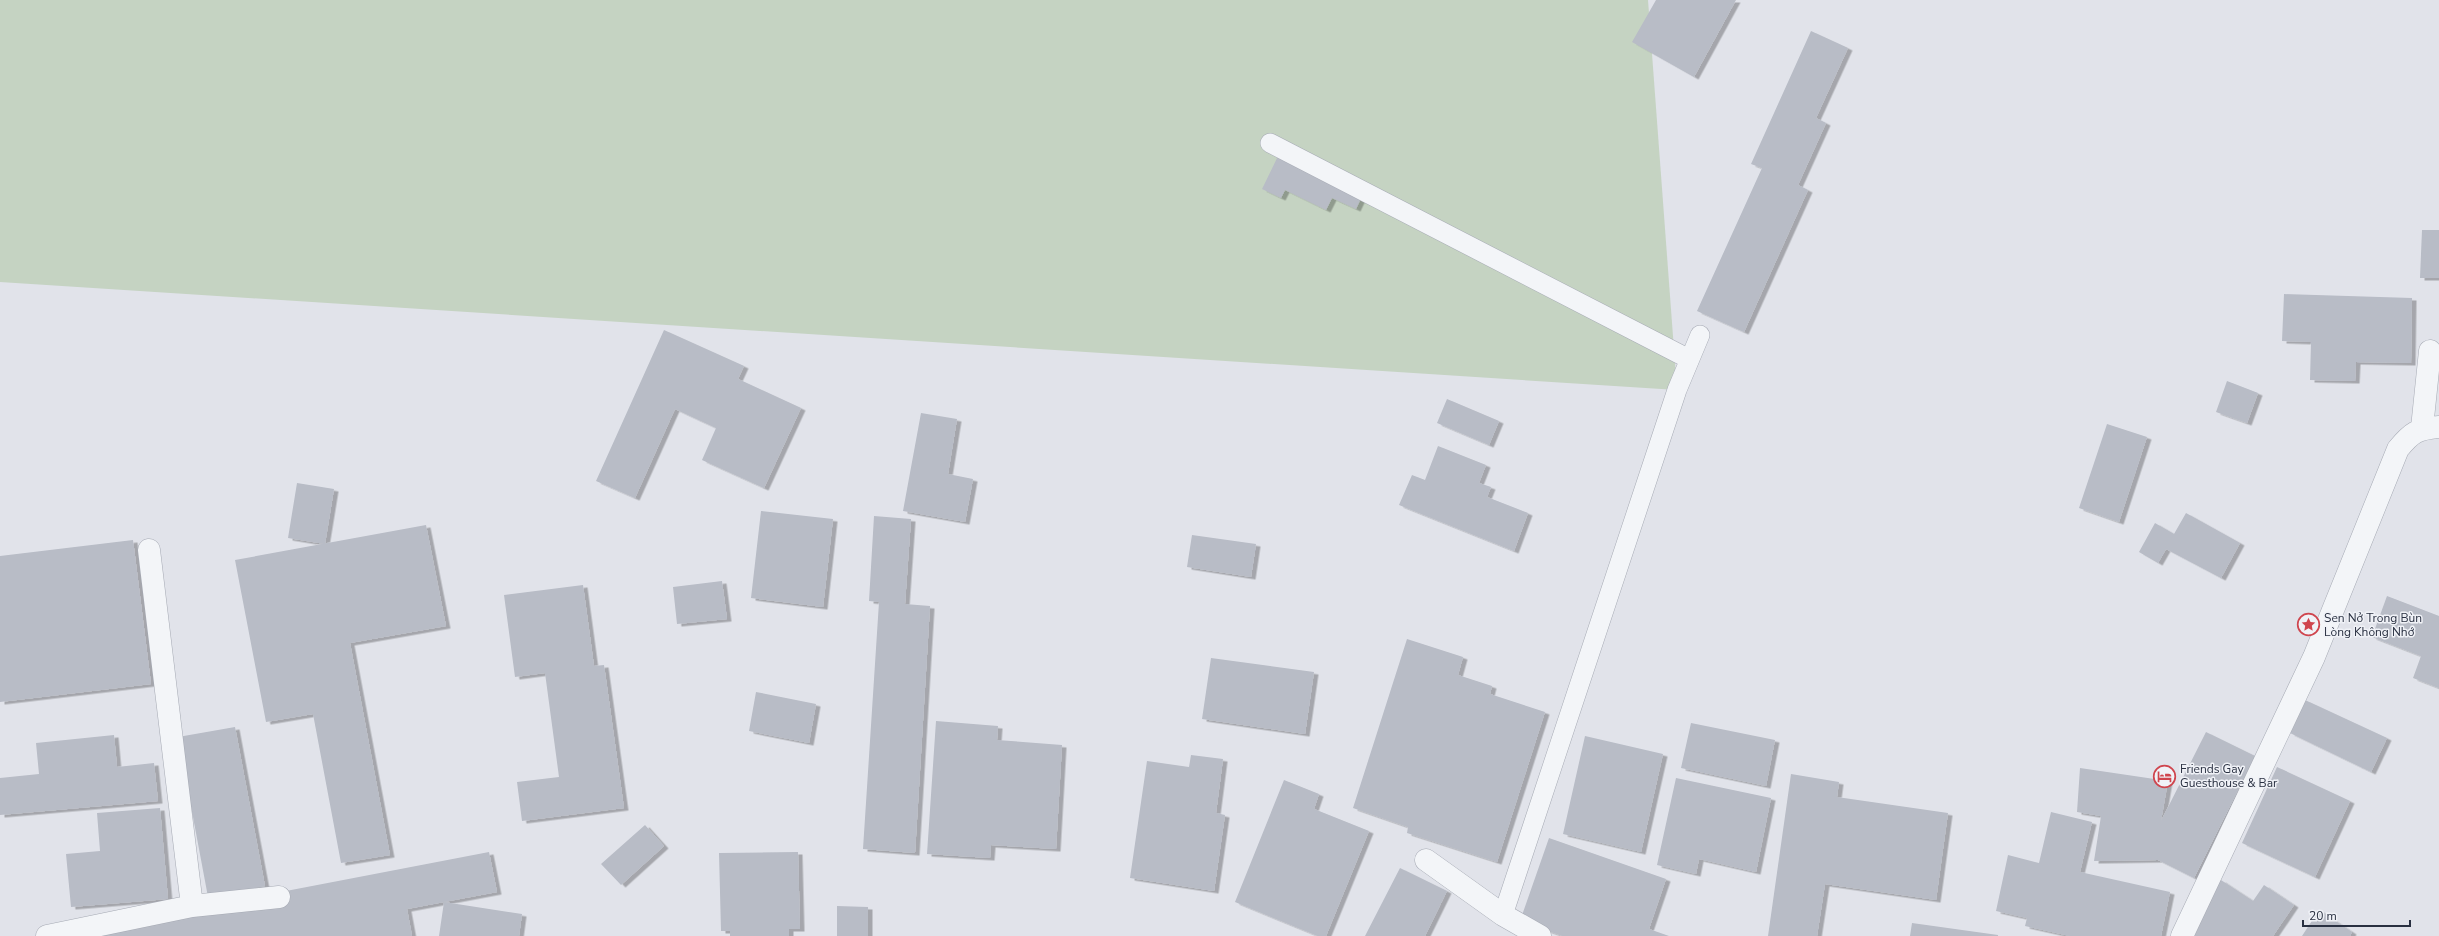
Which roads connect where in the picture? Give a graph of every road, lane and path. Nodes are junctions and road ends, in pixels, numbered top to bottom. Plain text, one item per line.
1 (1270, 142) dead end
2 (1700, 334) dead end
3 (2430, 351) dead end
4 (1689, 359) junction
5 (2430, 428) edge
6 (149, 550) dead end
7 (1426, 860) dead end
8 (279, 897) dead end
9 (192, 906) junction
10 (1503, 915) junction
11 (53, 935) edge
12 (1540, 936) edge
13 (2182, 936) edge

1 - 4 lane
2 - 4 lane
3 - 5 street
4 - 10 lane
5 - 13 street
6 - 9 street
7 - 10 street
8 - 9 street
9 - 11 street
10 - 12 street

